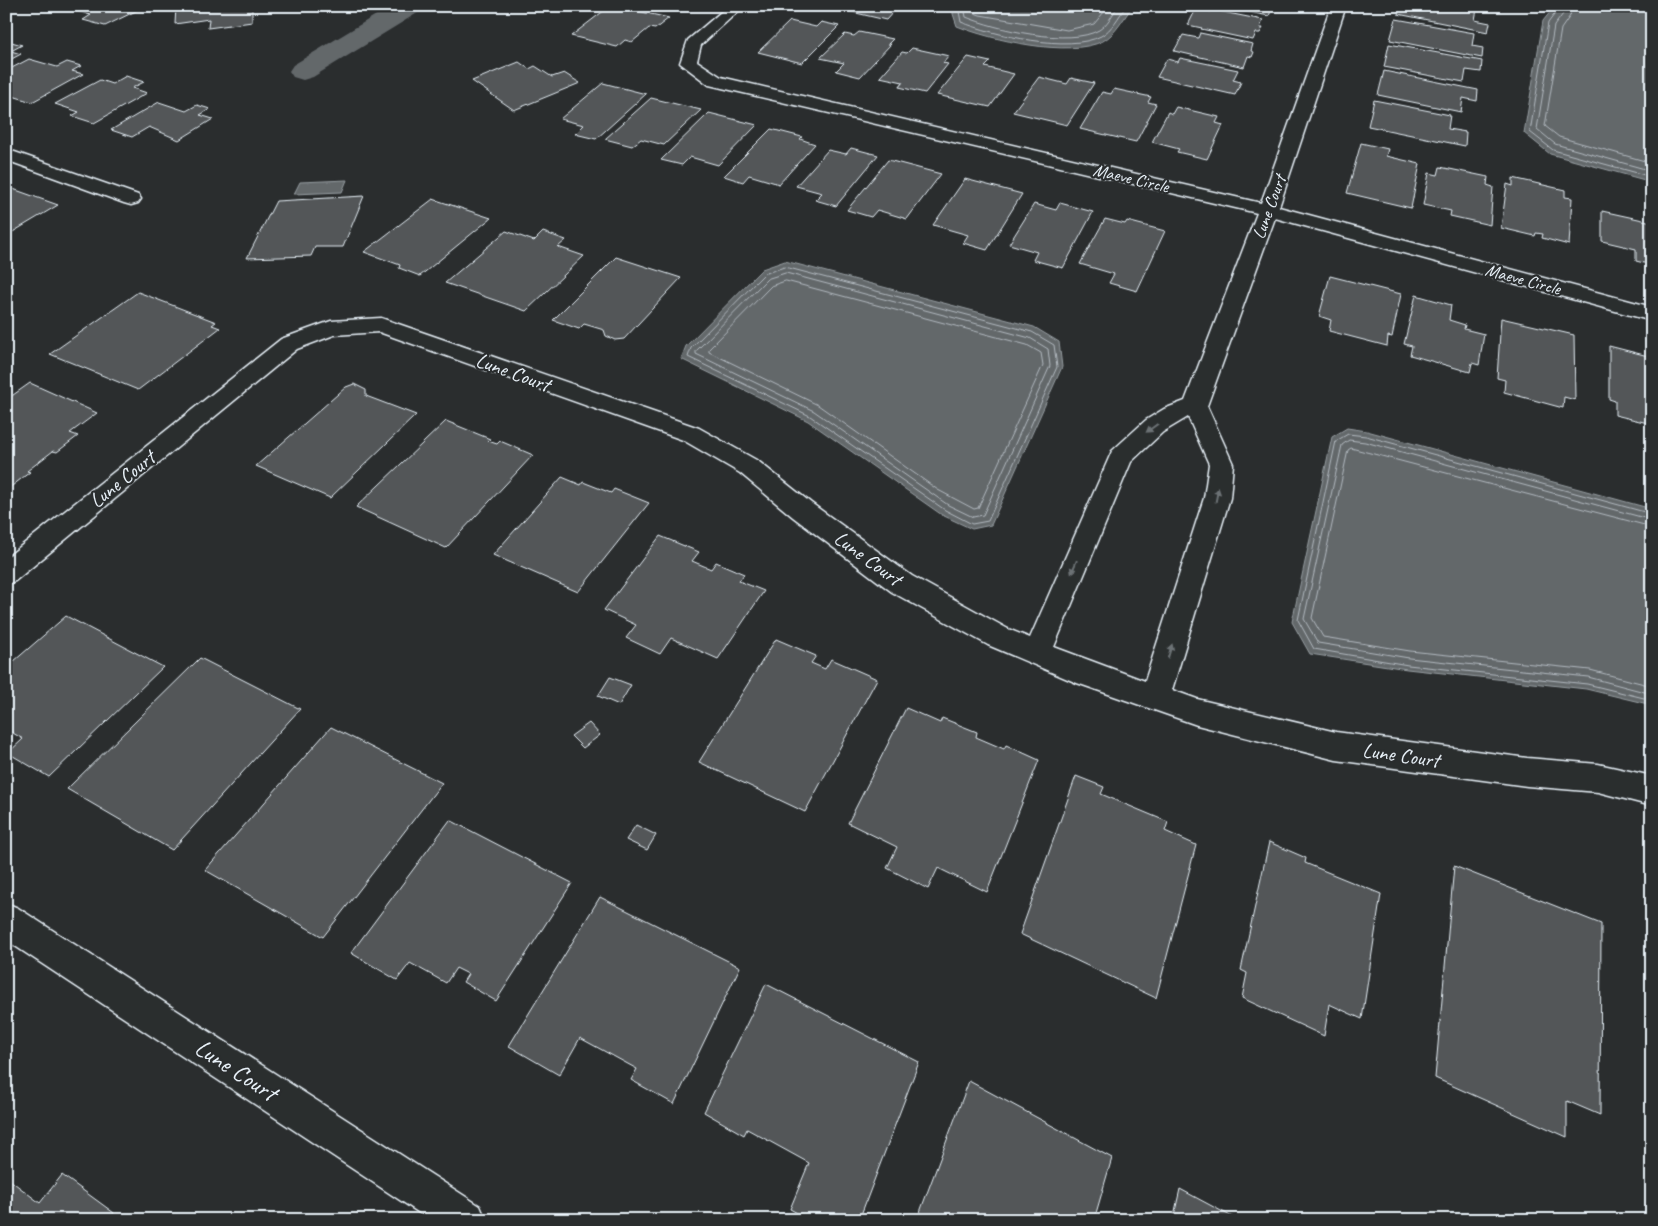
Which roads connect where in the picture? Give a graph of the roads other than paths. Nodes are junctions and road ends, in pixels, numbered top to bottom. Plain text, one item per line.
1 (737, 6) edge
2 (1339, 6) edge
3 (6, 154) edge
4 (131, 199) dead end
5 (1268, 210) junction
6 (1652, 314) edge
7 (1195, 406) junction
8 (6, 573) edge
9 (1037, 653) junction
10 (1155, 697) junction
11 (1652, 791) edge
12 (6, 920) edge
13 (466, 1220) edge

1 - 5 street, Maeve Circle
2 - 5 street, Lune Court
3 - 4 street
5 - 6 street, Maeve Circle
5 - 7 street, Lune Court
7 -> 9 street
10 -> 7 street
8 - 9 street, Lune Court
9 - 10 street, Lune Court
10 - 11 street, Lune Court
12 - 13 street, Lune Court

